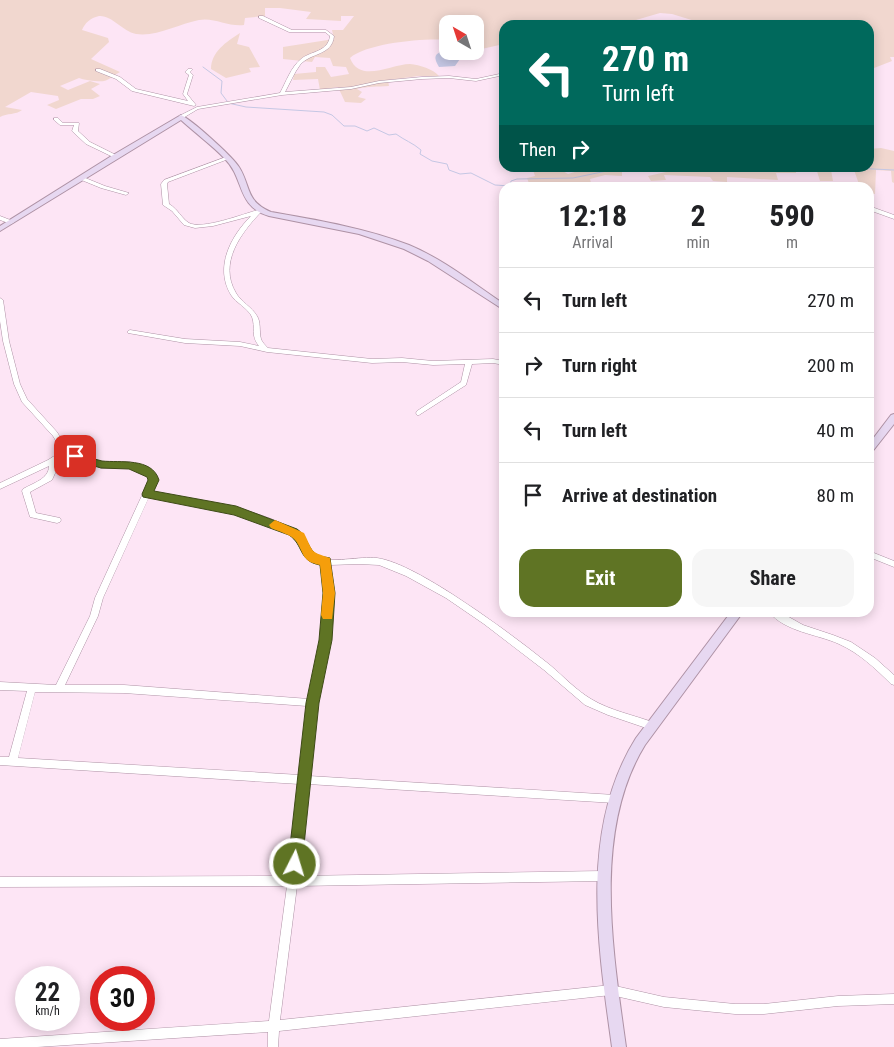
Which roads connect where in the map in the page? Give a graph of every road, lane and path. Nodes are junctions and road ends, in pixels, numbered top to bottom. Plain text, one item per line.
1 (261, 17) dead end
2 (98, 70) dead end
3 (190, 70) dead end
4 (499, 75) edge
5 (282, 94) junction
6 (195, 106) junction
7 (180, 117) junction
8 (56, 119) dead end
9 (115, 156) junction
10 (228, 158) junction
11 (81, 178) junction
12 (126, 193) dead end
13 (874, 210) edge
14 (259, 211) junction
15 (894, 217) edge
16 (0, 218) edge
17 (11, 222) junction
18 (0, 229) edge
19 (0, 300) edge
20 (499, 305) edge
21 (130, 332) dead end
22 (267, 350) junction
23 (469, 362) junction
24 (499, 362) edge
25 (419, 413) dead end
26 (894, 417) edge
27 (874, 443) edge
28 (66, 452) junction
29 (51, 462) junction
30 (0, 486) edge
31 (147, 494) junction
32 (57, 520) dead end
33 (874, 556) edge
34 (326, 562) junction
35 (894, 564) edge
36 (734, 617) edge
37 (782, 617) edge
38 (894, 681) edge
39 (0, 686) edge
40 (32, 688) junction
41 (59, 688) junction
42 (312, 703) junction
43 (652, 726) junction
44 (0, 761) edge
45 (12, 762) junction
46 (303, 779) junction
47 (615, 799) junction
48 (604, 876) junction
49 (293, 881) junction
50 (0, 882) edge
51 (611, 990) junction
52 (894, 999) edge
53 (274, 1026) junction
54 (0, 1044) edge
55 (273, 1047) edge
56 (619, 1047) edge

1 - 5 street
2 - 6 street
3 - 6 street
4 - 5 street
5 - 6 street
6 - 7 street
7 - 9 street
7 - 10 street
8 - 9 street
9 - 11 street
10 - 14 street
10 - 14 street
11 - 12 street
11 - 17 street
13 - 15 street
14 - 20 street
14 - 22 street
16 - 17 street
17 - 18 street
19 - 28 street
21 - 22 street
22 - 23 street
23 - 24 street
23 - 25 street
26 - 27 street
28 - 29 street
28 - 31 street
29 - 30 street
29 - 32 street
31 - 34 street
31 - 41 street
33 - 35 street
34 - 42 street
34 - 43 street
36 - 43 street
37 - 38 street
39 - 40 street
40 - 41 street
40 - 45 street
41 - 42 street
42 - 46 street
43 - 47 street
44 - 45 street
45 - 46 street
46 - 47 street
46 - 49 street
47 - 48 street
48 - 49 street
48 - 51 street
49 - 50 street
49 - 53 street
51 - 52 street
51 - 53 street
51 - 56 street
53 - 54 street
53 - 55 street

